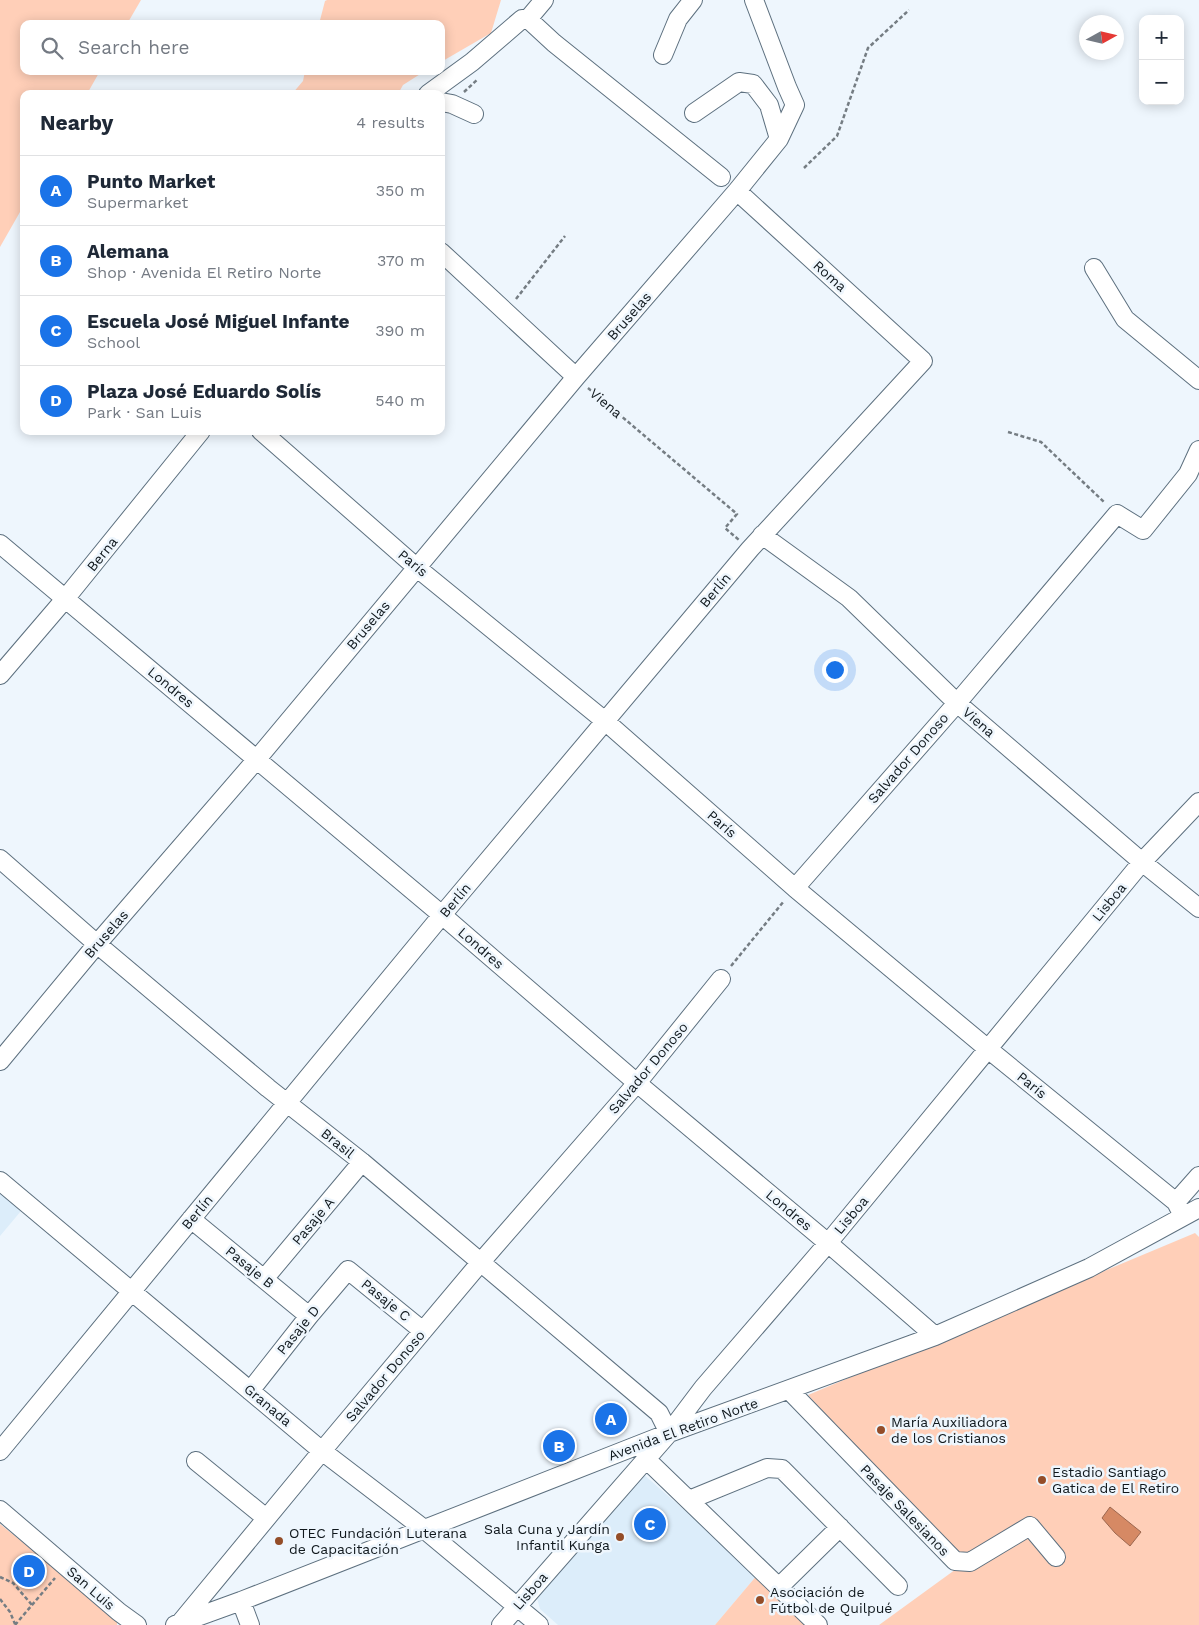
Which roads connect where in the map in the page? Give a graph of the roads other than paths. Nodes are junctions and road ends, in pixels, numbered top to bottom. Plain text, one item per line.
1 (544, 0) edge
2 (693, 0) edge
3 (754, 0) edge
4 (528, 19) junction
5 (663, 55) dead end
6 (434, 90) edge
7 (445, 103) edge
8 (694, 112) dead end
9 (474, 114) dead end
10 (779, 139) junction
11 (721, 177) dead end
12 (737, 191) junction
13 (445, 256) edge
14 (1094, 268) dead end
15 (923, 361) joint
16 (576, 377) junction
17 (1199, 380) edge
18 (198, 435) edge
19 (266, 435) edge
20 (1199, 450) edge
21 (1194, 470) edge
22 (762, 535) junction
23 (0, 544) edge
24 (416, 567) junction
25 (65, 599) junction
26 (0, 675) edge
27 (957, 703) junction
28 (605, 721) junction
29 (257, 759) junction
30 (1199, 802) edge
31 (0, 859) edge
32 (1142, 862) junction
33 (795, 888) junction
34 (1199, 908) edge
35 (442, 915) junction
36 (97, 944) junction
37 (721, 979) road end
38 (988, 1049) junction
39 (0, 1061) edge
40 (637, 1083) junction
41 (288, 1102) junction
42 (362, 1162) junction
43 (1199, 1176) edge
44 (0, 1182) edge
45 (1186, 1209) edge
46 (191, 1219) junction
47 (828, 1243) junction
48 (480, 1262) junction
49 (348, 1270) joint
50 (264, 1279) junction
51 (131, 1291) junction
52 (309, 1316) junction
53 (423, 1330) junction
54 (935, 1336) junction
55 (789, 1390) junction
56 (250, 1391) junction
57 (669, 1433) junction
58 (322, 1450) junction
59 (0, 1451) edge
60 (646, 1459) junction
61 (196, 1460) dead end
62 (689, 1500) junction
63 (0, 1510) edge
64 (266, 1518) junction
65 (840, 1527) junction
66 (424, 1529) junction
67 (1056, 1557) dead end
68 (898, 1586) dead end
69 (779, 1588) junction
70 (242, 1601) junction
71 (517, 1606) junction
72 (177, 1624) edge
73 (137, 1625) edge
74 (250, 1625) edge
75 (501, 1625) edge
76 (539, 1625) edge
77 (818, 1625) edge

1 - 4 street
2 - 5 street
3 - 10 street, Bruselas
4 - 6 street
4 - 11 street
7 - 9 street
8 - 10 street
10 - 12 street, Bruselas
12 - 15 street, Roma
12 - 16 street, Bruselas
13 - 16 street
14 - 17 street
15 - 22 street, Berlín
16 - 24 street, Bruselas
18 - 25 street, Berna
19 - 24 street, París
20 - 21 street
21 - 27 street, Salvador Donoso
22 - 27 street, Viena
22 - 28 street, Berlín
23 - 25 street, Londres
24 - 28 street, París
24 - 29 street, Bruselas
25 - 26 street, Berna
25 - 29 street, Londres
27 - 32 street, Viena
27 - 33 street, Salvador Donoso
28 - 33 street, París
28 - 35 street, Berlín
29 - 35 street, Londres
29 - 36 street, Bruselas
30 - 32 street, Lisboa
31 - 36 street, Brasil
32 - 34 street, Viena
32 - 38 street, Lisboa
33 - 38 street, París
35 - 40 street, Londres
35 - 41 street, Berlín
36 - 39 street, Bruselas
36 - 41 street, Brasil
37 - 40 street, Salvador Donoso
38 - 45 street, París
38 - 47 street, Lisboa
40 - 47 street, Londres
40 - 48 street, Salvador Donoso
41 - 42 street, Brasil
41 - 46 street, Berlín
42 - 48 street, Brasil
42 - 50 street, Pasaje A
43 - 45 street, Avenida El Retiro Norte
44 - 51 street, Granada
45 - 54 street, Avenida El Retiro Norte
46 - 50 street, Pasaje B
46 - 51 street, Berlín
47 - 54 street, Londres
47 - 57 street, Lisboa
48 - 53 street, Salvador Donoso
48 - 57 street, Brasil
49 - 52 street, Pasaje D
49 - 53 street, Pasaje C
50 - 52 street, Pasaje B
51 - 56 street, Granada
51 - 59 street, Berlín
52 - 56 street, Pasaje D
53 - 58 street, Salvador Donoso
54 - 55 street, Avenida El Retiro Norte
55 - 57 street, Avenida El Retiro Norte
55 - 67 street, Pasaje Salesianos
56 - 58 street, Granada
57 - 60 street, Lisboa
57 - 66 street, Avenida El Retiro Norte
58 - 64 street, Salvador Donoso
58 - 66 street, Granada
60 - 62 street
60 - 71 street, Lisboa
61 - 64 street
62 - 65 street
62 - 69 street
63 - 73 street, San Luis
64 - 72 street, Salvador Donoso
65 - 68 street
65 - 69 street
66 - 70 street, Avenida El Retiro Norte
66 - 71 street, Granada
69 - 77 street
70 - 72 street, Avenida El Retiro Norte
70 - 74 street
71 - 75 street, Lisboa
71 - 76 street, Granada

